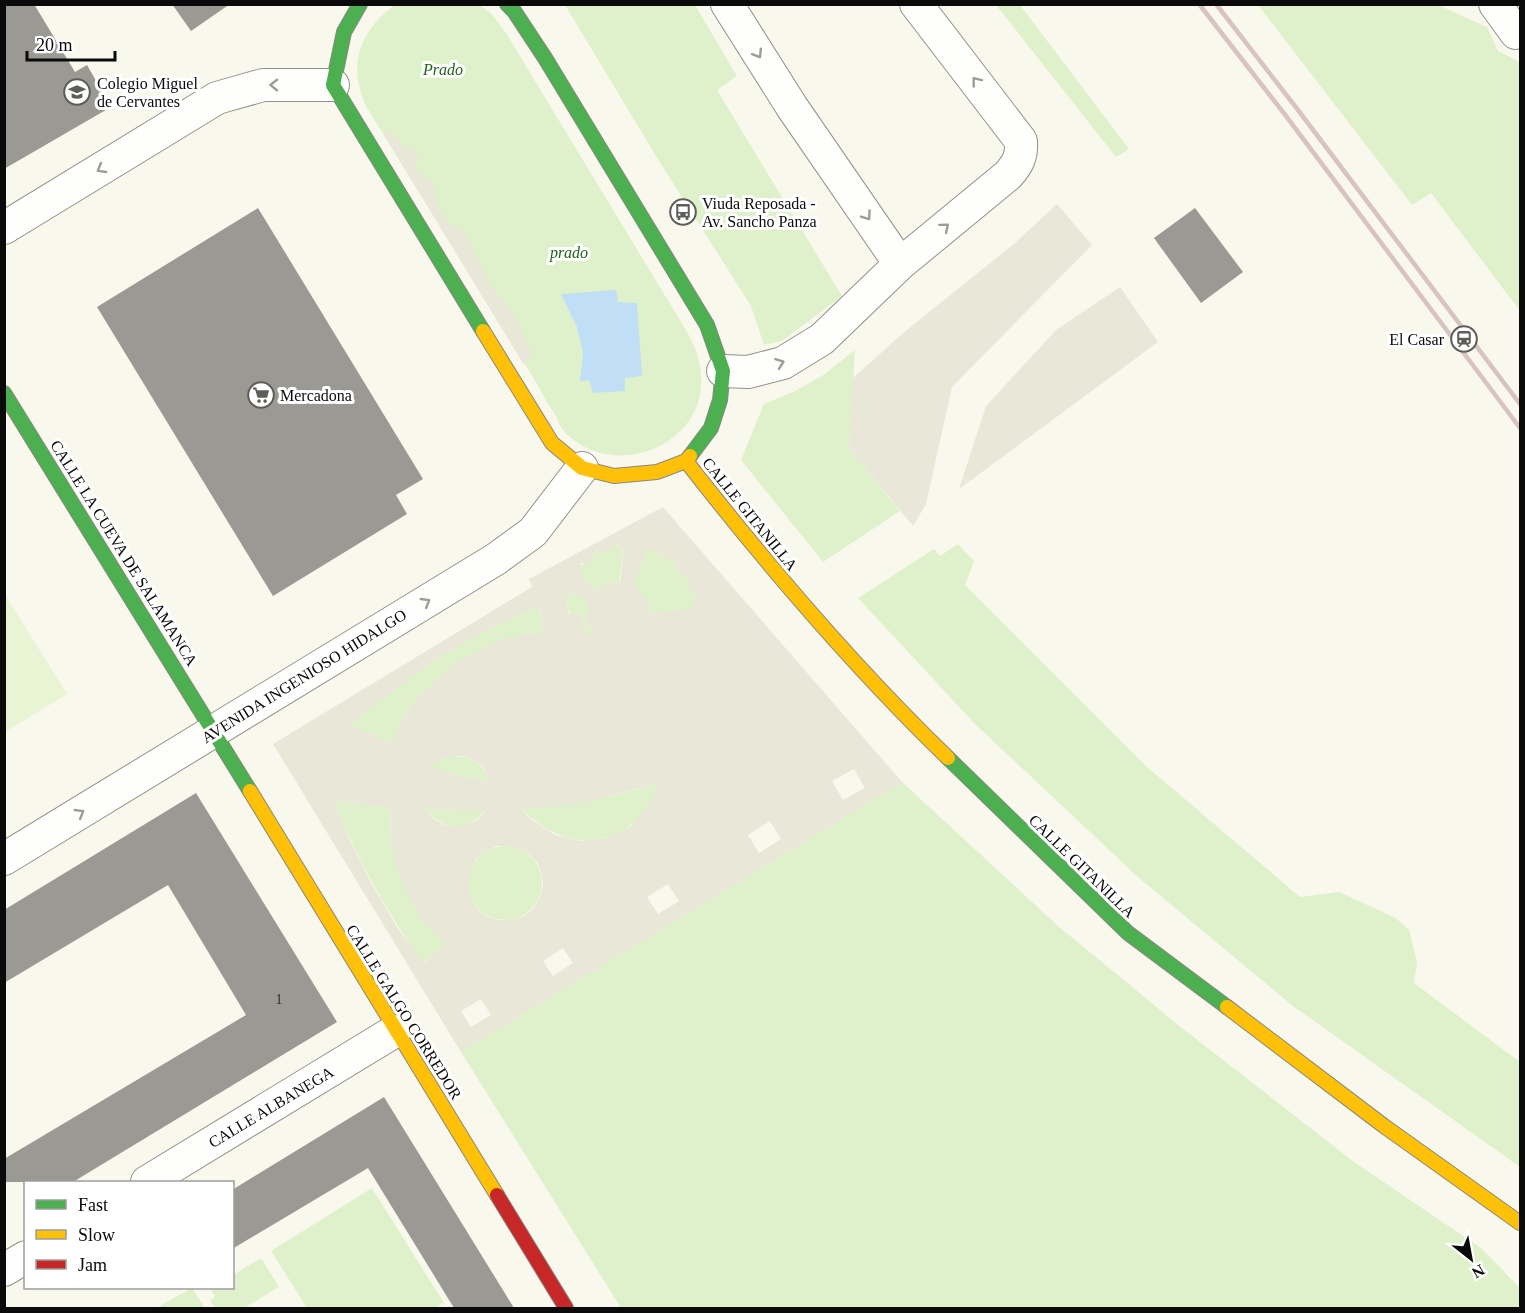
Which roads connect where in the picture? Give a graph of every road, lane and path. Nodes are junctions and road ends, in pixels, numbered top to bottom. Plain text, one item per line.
1 (360, 4) edge
2 (507, 4) edge
3 (727, 4) edge
4 (916, 4) edge
5 (1495, 4) edge
6 (1516, 25) edge
7 (333, 86) junction
8 (4, 228) edge
9 (900, 264) junction
10 (723, 371) junction
11 (4, 393) edge
12 (686, 461) junction
13 (582, 468) junction
14 (215, 731) junction
15 (4, 860) edge
16 (396, 1031) junction
17 (149, 1181) edge
18 (1521, 1223) edge
19 (24, 1258) edge
20 (4, 1270) edge
21 (566, 1308) edge

1 - 7 street
2 - 10 street
3 -> 9 street
9 -> 4 street
5 - 6 street
7 -> 8 street
7 - 13 street
10 -> 9 street
10 - 12 street
11 - 14 street, CALLE LA CUEVA DE SALAMANCA
12 - 13 street
12 - 18 street, CALLE GITANILLA
14 -> 13 street, AVENIDA INGENIOSO HIDALGO
15 -> 14 street, AVENIDA INGENIOSO HIDALGO
14 - 16 street, CALLE GALGO CORREDOR
16 - 17 street, CALLE ALBANEGA
16 - 21 street, CALLE GALGO CORREDOR
19 - 20 street

